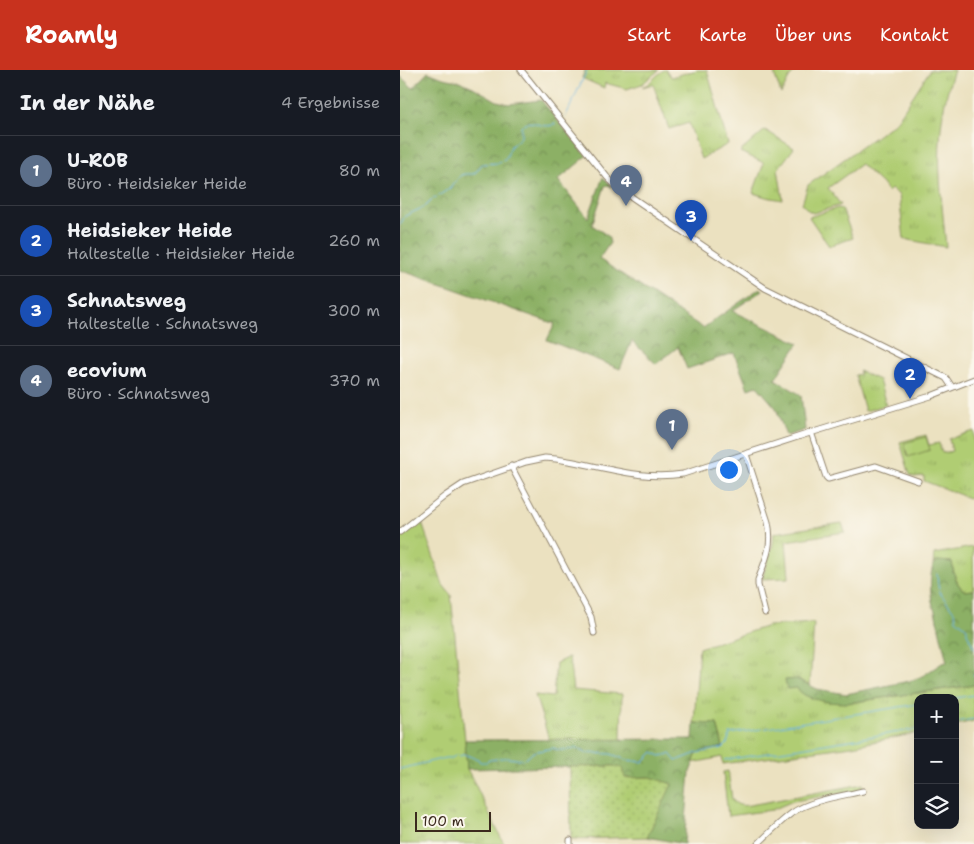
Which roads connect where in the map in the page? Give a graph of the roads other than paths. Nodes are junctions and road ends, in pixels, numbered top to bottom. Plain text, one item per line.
1 (521, 70) edge
2 (974, 378) edge
3 (952, 386) junction
4 (811, 432) junction
5 (746, 454) junction
6 (511, 466) junction
7 (918, 481) dead end
8 (400, 532) edge
9 (765, 613) dead end
10 (594, 633) dead end
11 (863, 791) dead end
12 (758, 844) edge

1 - 3 street
2 - 3 street
3 - 4 street
4 - 5 street
4 - 7 street
5 - 6 street
5 - 9 street
6 - 8 street
6 - 10 street
11 - 12 street

